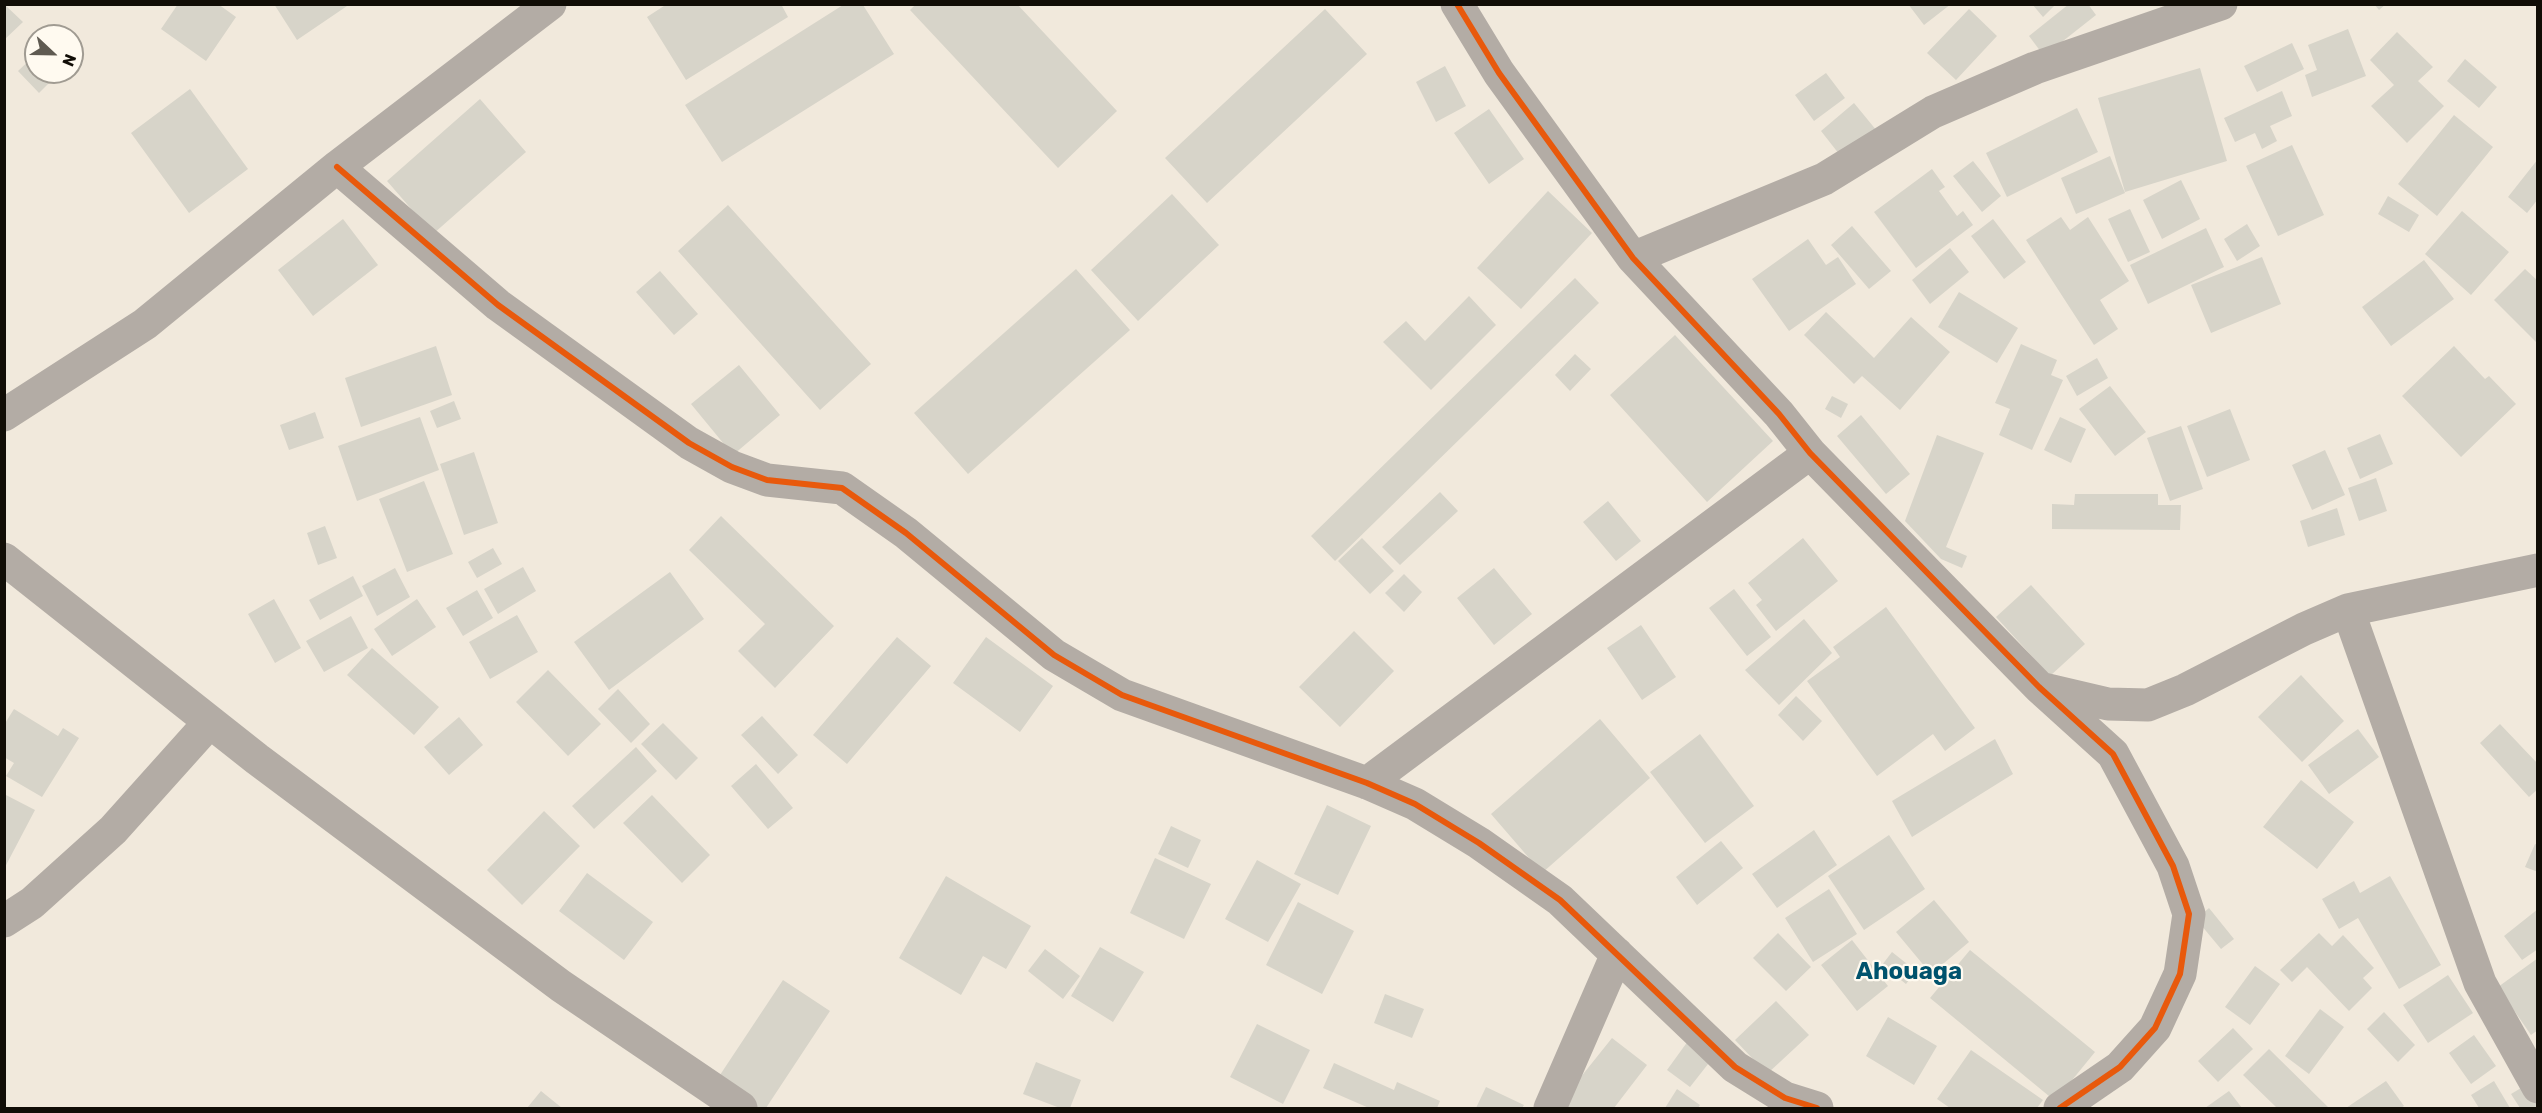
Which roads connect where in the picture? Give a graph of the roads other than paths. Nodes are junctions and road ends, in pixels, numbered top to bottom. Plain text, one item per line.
1 (550, 4) edge
2 (1457, 4) edge
3 (2221, 4) edge
4 (337, 167) junction
5 (1634, 258) junction
6 (4, 415) edge
7 (1810, 453) junction
8 (4, 560) edge
9 (2538, 570) edge
10 (2348, 610) junction
11 (2039, 687) junction
12 (209, 723) junction
13 (1367, 783) junction
14 (4, 921) edge
15 (1617, 954) junction
16 (2538, 1087) edge
17 (741, 1108) edge
18 (1550, 1108) edge
19 (1817, 1108) edge
20 (2060, 1108) edge

1 - 4 street
2 - 5 street
3 - 5 street
4 - 6 street
4 - 13 street
5 - 7 street
7 - 11 street
7 - 13 street
8 - 12 street
9 - 10 street
10 - 11 street
10 - 16 street
11 - 20 street
12 - 14 street
12 - 17 street
13 - 15 street
15 - 18 street
15 - 19 street

